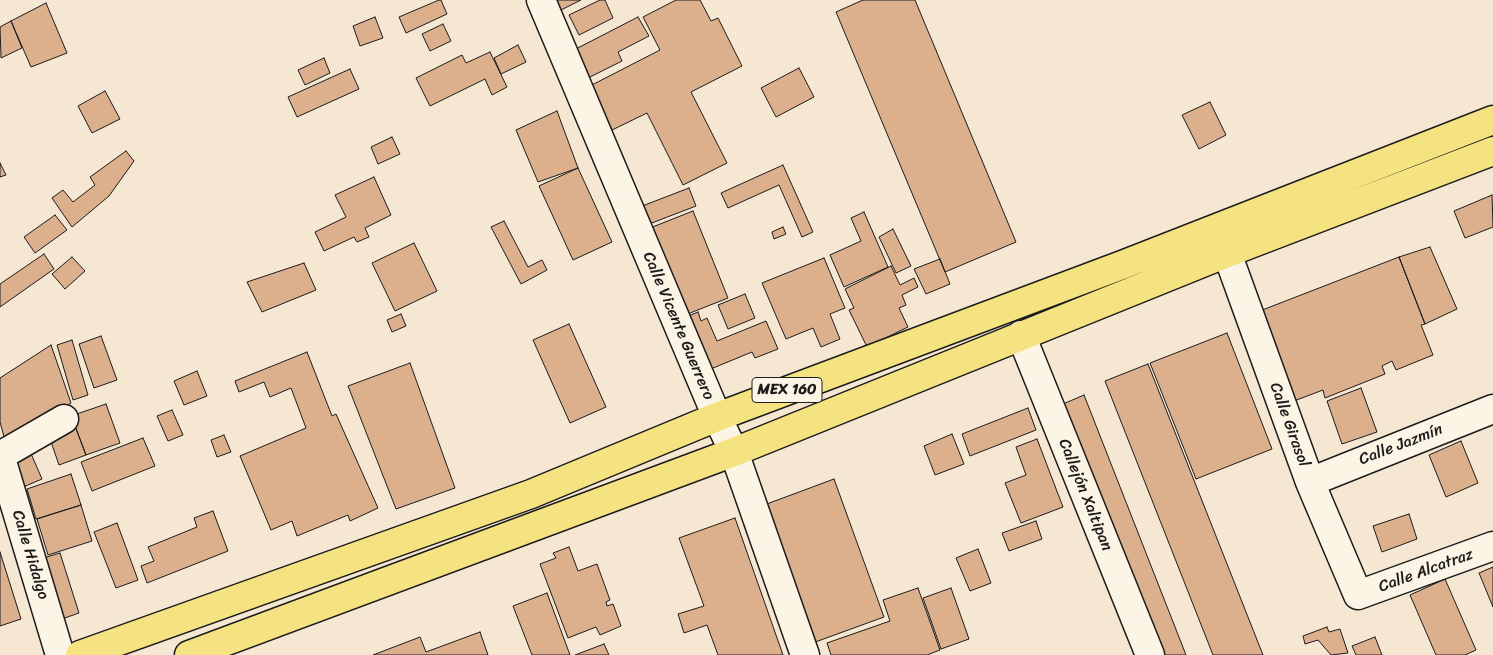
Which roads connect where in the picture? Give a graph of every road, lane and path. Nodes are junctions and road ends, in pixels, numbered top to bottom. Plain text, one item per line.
1 (541, 0) edge
2 (1493, 120) edge
3 (1493, 151) edge
4 (1227, 253) junction
5 (1122, 264) junction
6 (1133, 292) junction
7 (1021, 335) junction
8 (1493, 409) edge
9 (717, 417) junction
10 (64, 419) dead end
11 (734, 452) junction
12 (0, 455) edge
13 (1310, 482) junction
14 (1493, 546) edge
15 (1358, 595) joint
16 (60, 655) edge
17 (80, 655) edge
18 (189, 655) edge
19 (806, 655) edge
20 (1150, 655) edge

1 - 9 street, Calle Vicente Guerrero
2 - 5 main road, MEX 160
3 - 4 main road, MEX 160
4 - 6 main road, MEX 160
4 - 13 street, Calle Girasol
5 - 6 main road
5 - 9 main road, MEX 160
6 - 7 main road, MEX 160
7 - 11 main road, MEX 160
7 - 20 street, Callejón Xaltipan
8 - 13 street, Calle Jazmín
9 - 11 street, Calle Vicente Guerrero
9 - 17 main road, MEX 160
10 - 12 street
11 - 18 main road, MEX 160
11 - 19 street, Calle Vicente Guerrero
12 - 16 street, Calle Hidalgo
13 - 15 street, Calle Girasol
14 - 15 street, Calle Alcatraz

